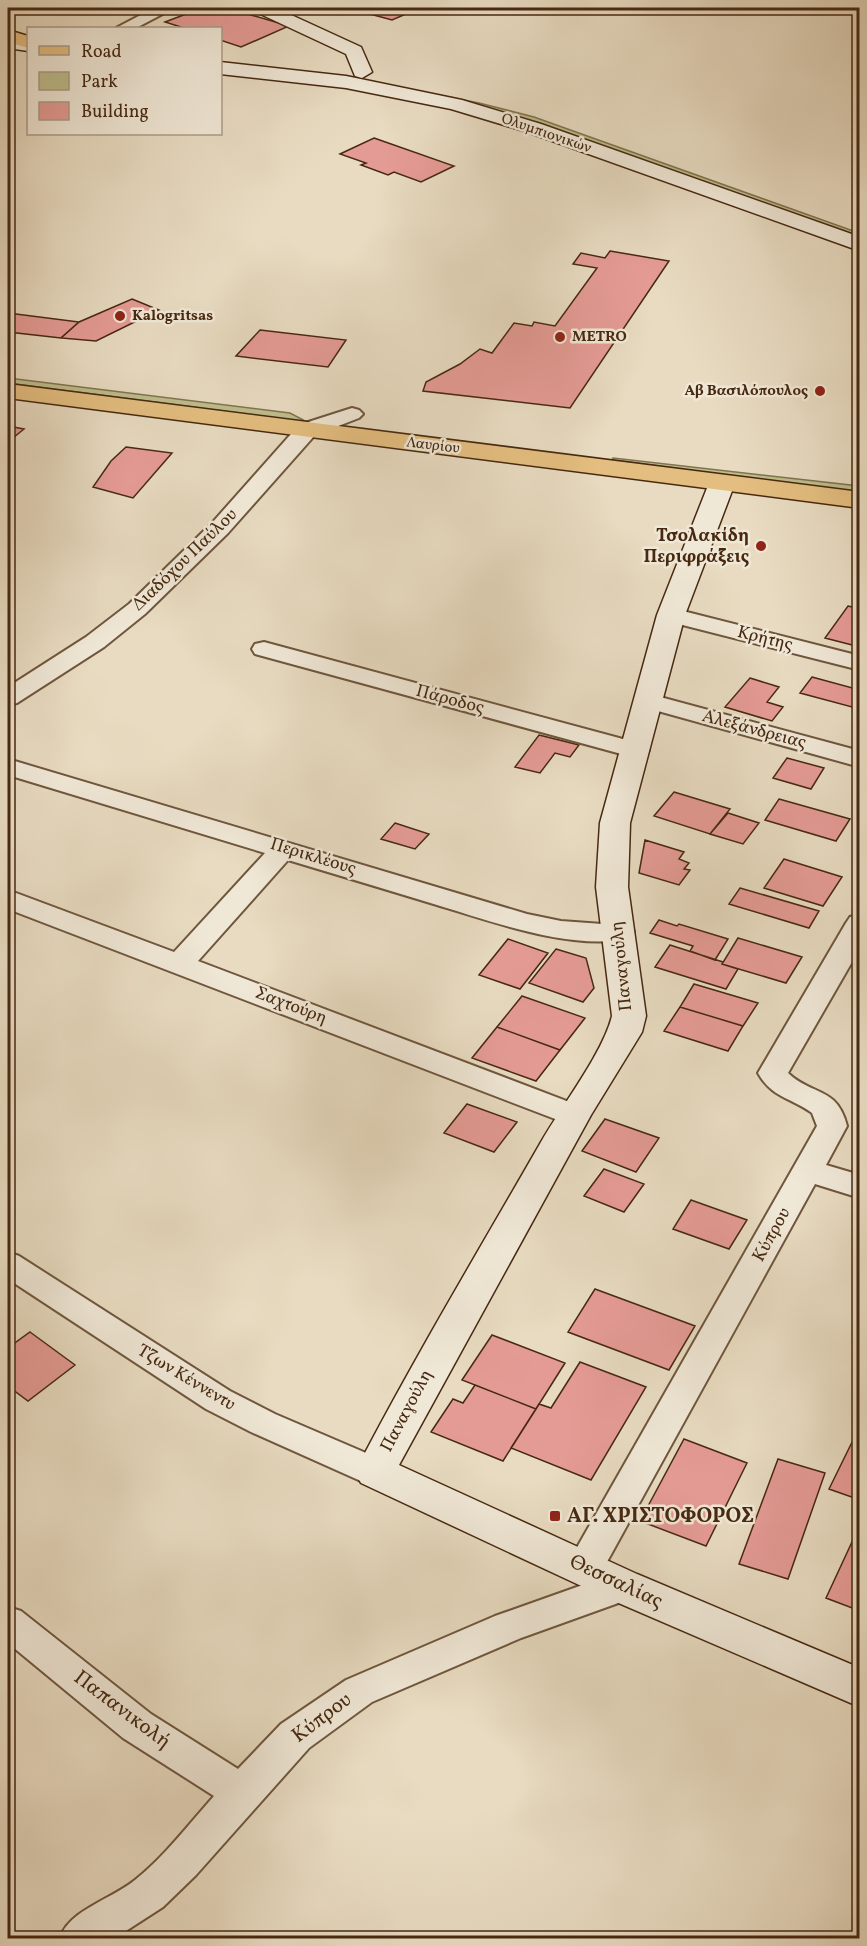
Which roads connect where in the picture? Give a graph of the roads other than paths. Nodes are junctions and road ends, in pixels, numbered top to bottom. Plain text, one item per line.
1 (166, 8) edge
2 (262, 8) edge
3 (126, 27) edge
4 (27, 43) edge
5 (12, 50) edge
6 (222, 56) edge
7 (222, 68) edge
8 (362, 72) junction
9 (837, 215) dead end
10 (860, 245) edge
11 (8, 369) edge
12 (8, 391) edge
13 (352, 414) junction
14 (307, 430) junction
15 (860, 478) edge
16 (722, 483) junction
17 (860, 500) edge
18 (671, 615) junction
19 (264, 649) dead end
20 (860, 663) edge
21 (8, 698) edge
22 (649, 701) junction
23 (636, 750) junction
24 (860, 759) edge
25 (8, 767) edge
26 (284, 848) junction
27 (8, 899) edge
28 (860, 923) edge
29 (620, 932) junction
30 (180, 963) junction
31 (849, 965) edge
32 (574, 1115) junction
33 (808, 1170) junction
34 (860, 1187) edge
35 (8, 1264) edge
36 (375, 1472) junction
37 (584, 1569) junction
38 (622, 1586) junction
39 (8, 1622) edge
40 (860, 1688) edge
41 (242, 1792) junction
42 (80, 1938) edge

1 - 3 street
2 - 8 street
4 - 5 street
6 - 8 street, Ολυμπιονικών
7 - 10 street, Ολυμπιονικών
8 - 9 street, Ολυμπιονικών
11 - 13 main road, Λαυρίου
12 - 14 main road, Λαυρίου
13 - 14 street, Διαδόχου Παύλου
13 - 15 main road, Λαυρίου
14 - 16 main road, Λαυρίου
14 - 21 street, Διαδόχου Παύλου
16 - 17 main road, Λαυρίου
16 - 18 street, Παναγούλη
18 - 20 street, Κρήτης
18 - 22 street, Παναγούλη
19 - 23 street, Πάροδος
22 - 23 street, Παναγούλη
22 - 24 street, Αλεξάνδρειας
23 - 29 street, Παναγούλη
25 - 26 street, Περικλέους
26 - 29 street, Περικλέους
26 - 30 street
27 - 30 street, Σαχτούρη
28 - 31 street, Κύπρου
29 - 32 street, Παναγούλη
30 - 32 street, Σαχτούρη
31 - 33 street, Κύπρου
32 - 36 street, Παναγούλη
33 - 34 street
33 - 37 street, Κύπρου
35 - 36 street, Τζων Κέννεντυ
36 - 37 street, Θεσσαλίας
37 - 38 street, Θεσσαλίας
38 - 40 street, Θεσσαλίας
38 - 41 street, Κύπρου
39 - 41 street, Παπανικολή
41 - 42 street, Κύπρου

